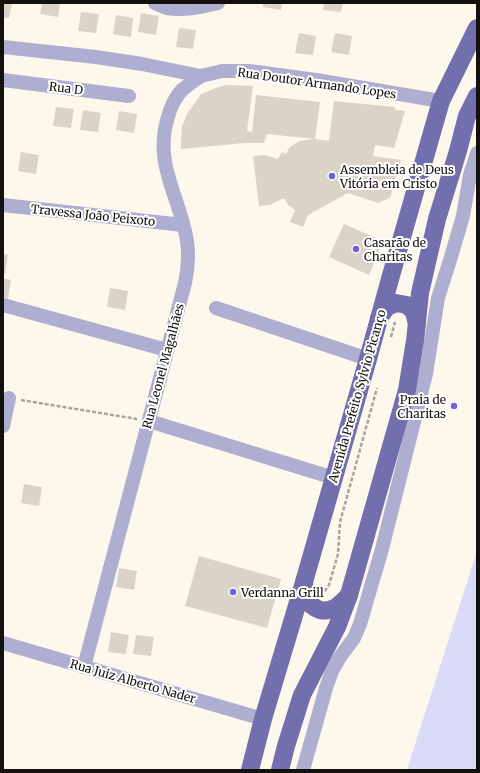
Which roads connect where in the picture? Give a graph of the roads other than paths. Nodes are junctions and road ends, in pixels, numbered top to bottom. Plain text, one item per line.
1 (155, 3) edge
2 (218, 3) edge
3 (477, 28) edge
4 (3, 46) edge
5 (202, 76) junction
6 (3, 80) edge
7 (129, 96) dead end
8 (477, 96) edge
9 (441, 101) junction
10 (477, 153) edge
11 (3, 205) edge
12 (183, 225) junction
13 (3, 305) edge
14 (216, 308) dead end
15 (379, 319) junction
16 (417, 324) junction
17 (167, 350) junction
18 (368, 359) junction
19 (9, 398) road end
20 (149, 421) junction
21 (3, 426) edge
22 (334, 478) junction
23 (304, 582) junction
24 (348, 595) junction
25 (3, 643) edge
26 (84, 667) junction
27 (263, 719) junction
28 (250, 770) edge
29 (280, 770) edge
30 (303, 770) edge

1 - 2 street
3 - 9 main road, Avenida Prefeito Sylvio Picanço
4 - 5 street, Rua Doutor Armando Lopes
5 - 9 street, Rua Doutor Armando Lopes
5 - 12 street, Rua Leonel Magalhães
6 - 7 street, Rua D
8 - 16 main road
9 - 15 main road, Avenida Prefeito Sylvio Picanço
10 - 30 street
11 - 12 street, Travessa João Peixoto
12 - 17 street, Rua Leonel Magalhães
13 - 17 street
14 - 18 street
15 - 16 main road
15 - 18 main road, Avenida Prefeito Sylvio Picanço
16 - 24 main road
17 - 20 street, Rua Leonel Magalhães
18 - 22 main road, Avenida Prefeito Sylvio Picanço
19 - 21 street
20 - 22 street
20 - 26 street, Rua Leonel Magalhães
22 - 23 main road, Avenida Prefeito Sylvio Picanço
23 - 24 main road
23 - 27 main road, Avenida Prefeito Sylvio Picanço
24 - 29 main road
25 - 26 street, Rua Juiz Alberto Nader
26 - 27 street, Rua Juiz Alberto Nader
27 - 28 main road, Avenida Prefeito Sylvio Picanço

